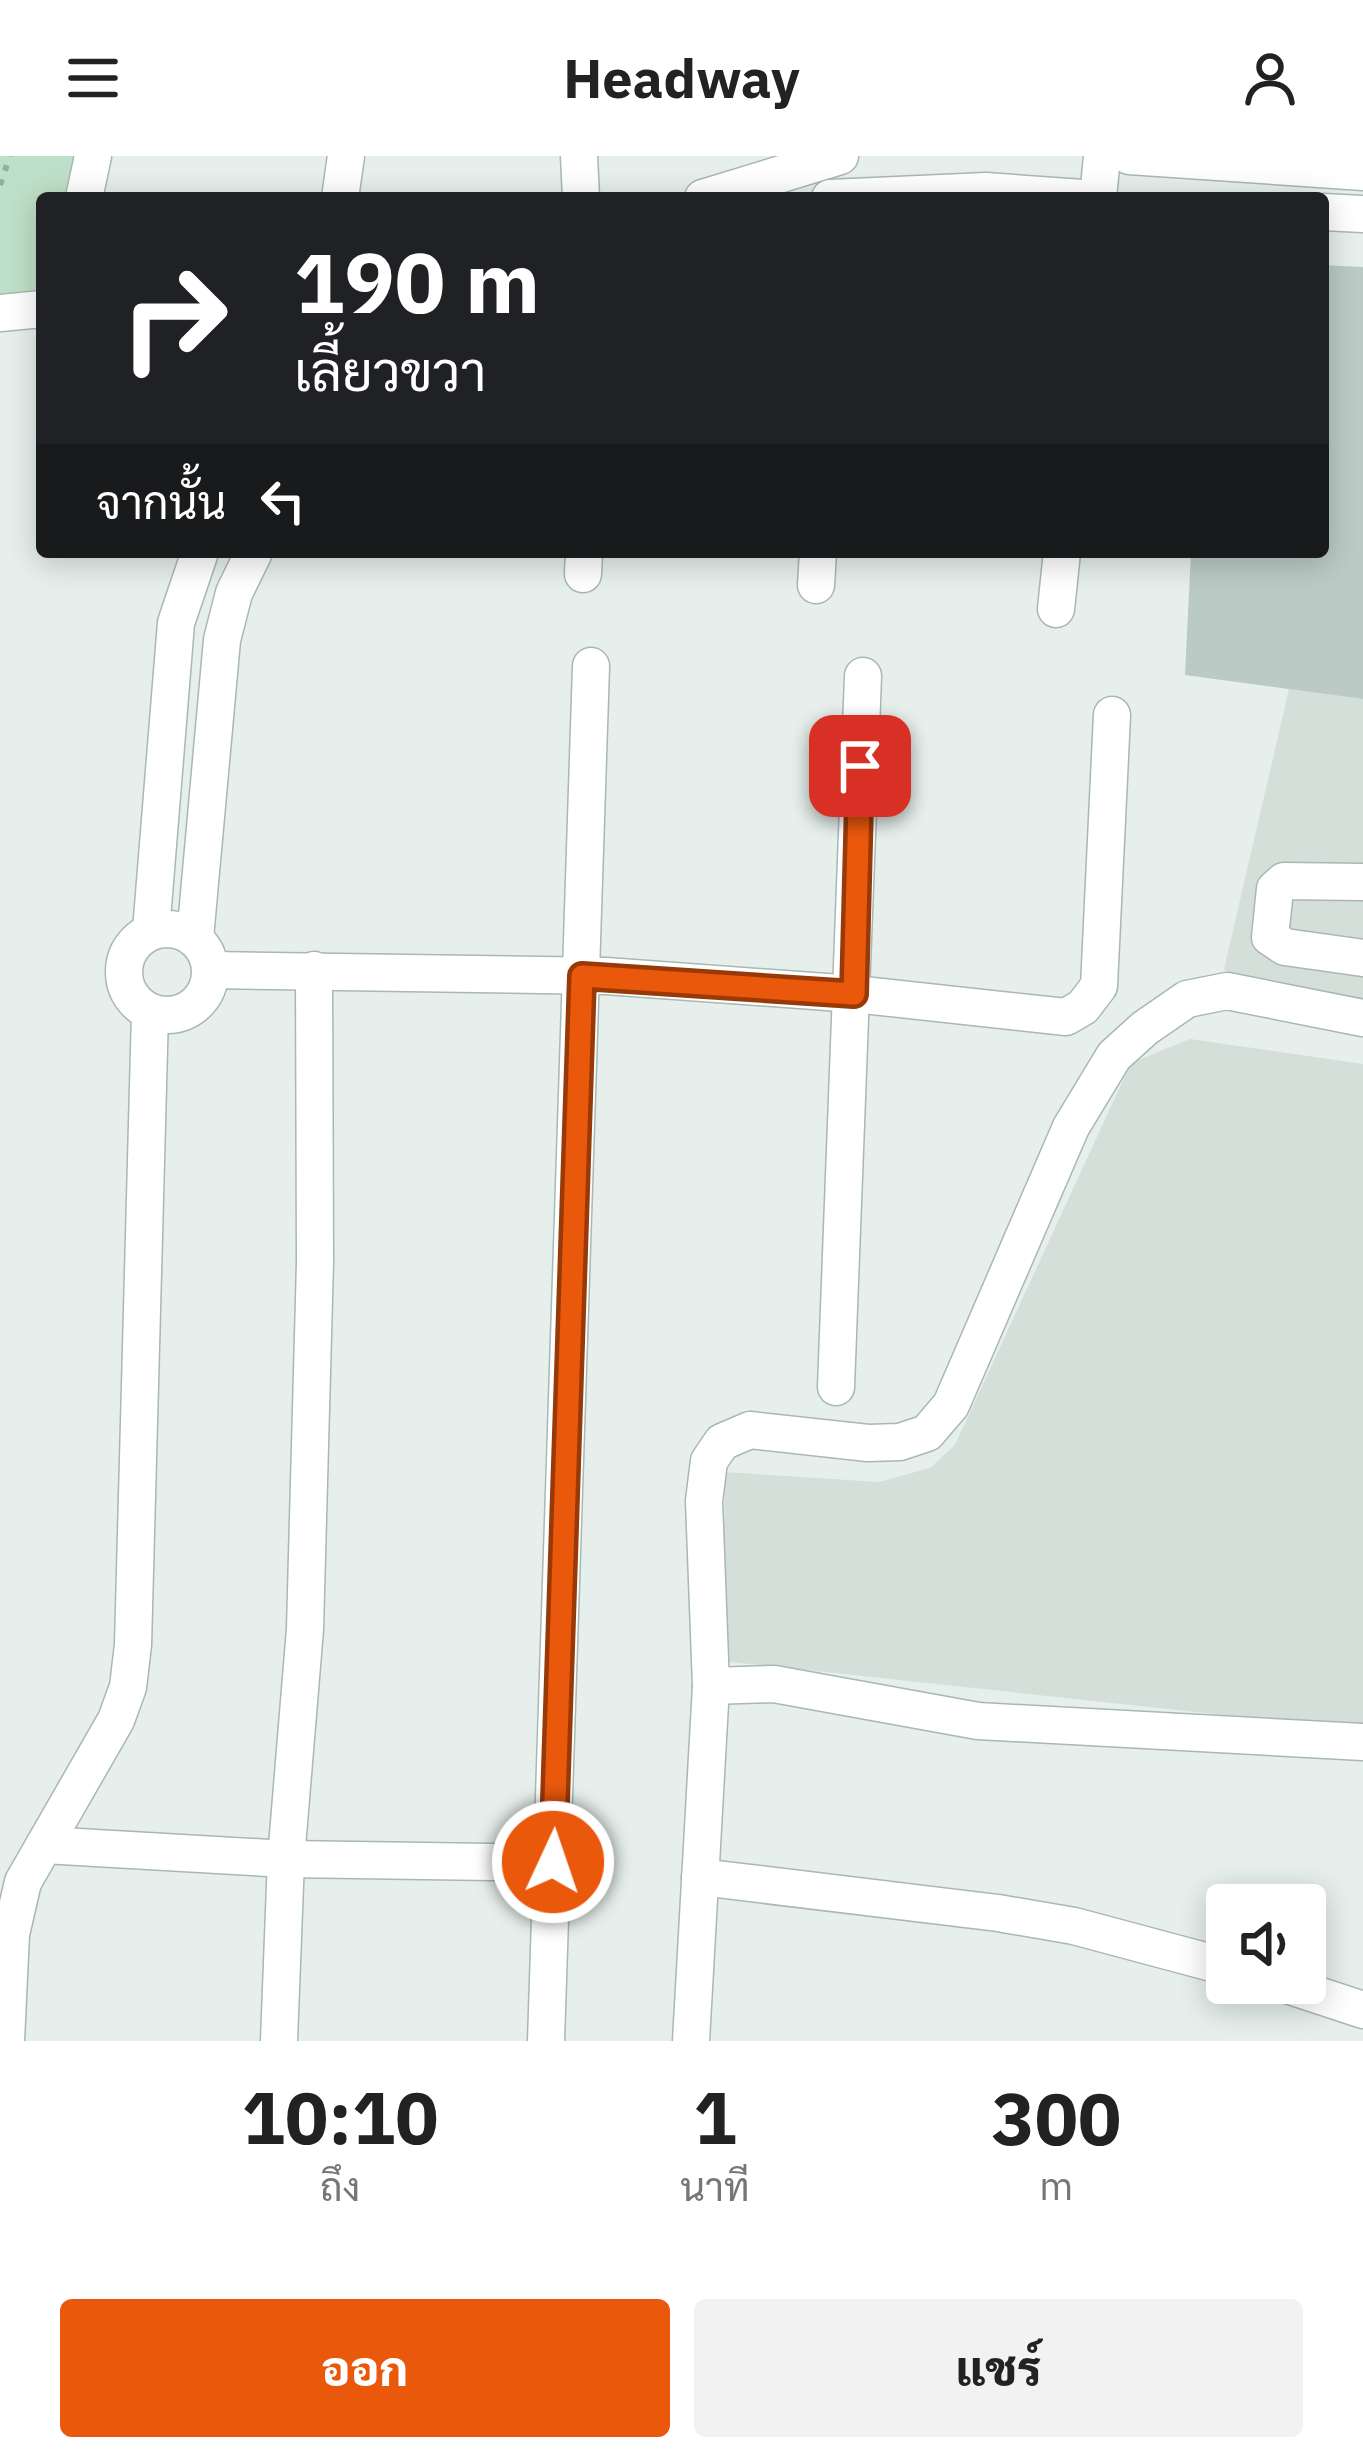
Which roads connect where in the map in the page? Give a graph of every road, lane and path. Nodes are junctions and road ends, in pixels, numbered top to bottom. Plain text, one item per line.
1 (10, 156) edge
2 (93, 156) edge
3 (346, 156) edge
4 (579, 156) edge
5 (842, 156) edge
6 (1102, 156) edge
7 (1130, 156) edge
8 (1363, 172) edge
9 (0, 185) edge
10 (85, 192) edge
11 (341, 192) edge
12 (581, 192) edge
13 (723, 192) edge
14 (838, 192) edge
15 (961, 192) edge
16 (1000, 192) edge
17 (1099, 192) edge
18 (1329, 212) edge
19 (1363, 214) edge
20 (36, 310) edge
21 (0, 313) edge
22 (198, 558) edge
23 (251, 558) edge
24 (1061, 558) edge
25 (1056, 608) dead end
26 (591, 666) dead end
27 (863, 676) dead end
28 (1112, 716) dead end
29 (1363, 882) edge
30 (151, 931) junction
31 (203, 954) junction
32 (1363, 958) edge
33 (314, 970) junction
34 (582, 976) junction
35 (854, 994) junction
36 (150, 1012) junction
37 (1363, 1018) edge
38 (836, 1387) dead end
39 (711, 1686) junction
40 (1363, 1742) edge
41 (44, 1845) junction
42 (286, 1858) junction
43 (553, 1862) junction
44 (700, 1877) junction
45 (1206, 1961) edge
46 (1326, 1998) edge
47 (1363, 2010) edge
48 (6, 2041) edge
49 (279, 2041) edge
50 (546, 2041) edge
51 (691, 2041) edge

1 - 9 path
2 - 10 street
3 - 11 street
4 - 12 street
5 - 13 street
5 - 14 street
6 - 17 street
7 - 8 street
15 - 16 street
18 - 19 street
20 - 21 street
22 - 30 street
23 - 31 street
24 - 25 street
26 - 34 street
27 - 35 street
28 - 35 street
29 - 32 street
30 - 31 street
30 - 36 street
31 - 33 street
31 - 36 street
33 - 34 street
33 - 42 street
34 - 35 street
34 - 43 street
35 - 38 street
36 - 41 street
37 - 39 street
39 - 40 street
39 - 44 street
41 - 42 street
41 - 48 street
42 - 43 street
42 - 49 street
43 - 50 street
44 - 45 street
44 - 51 street
46 - 47 street

